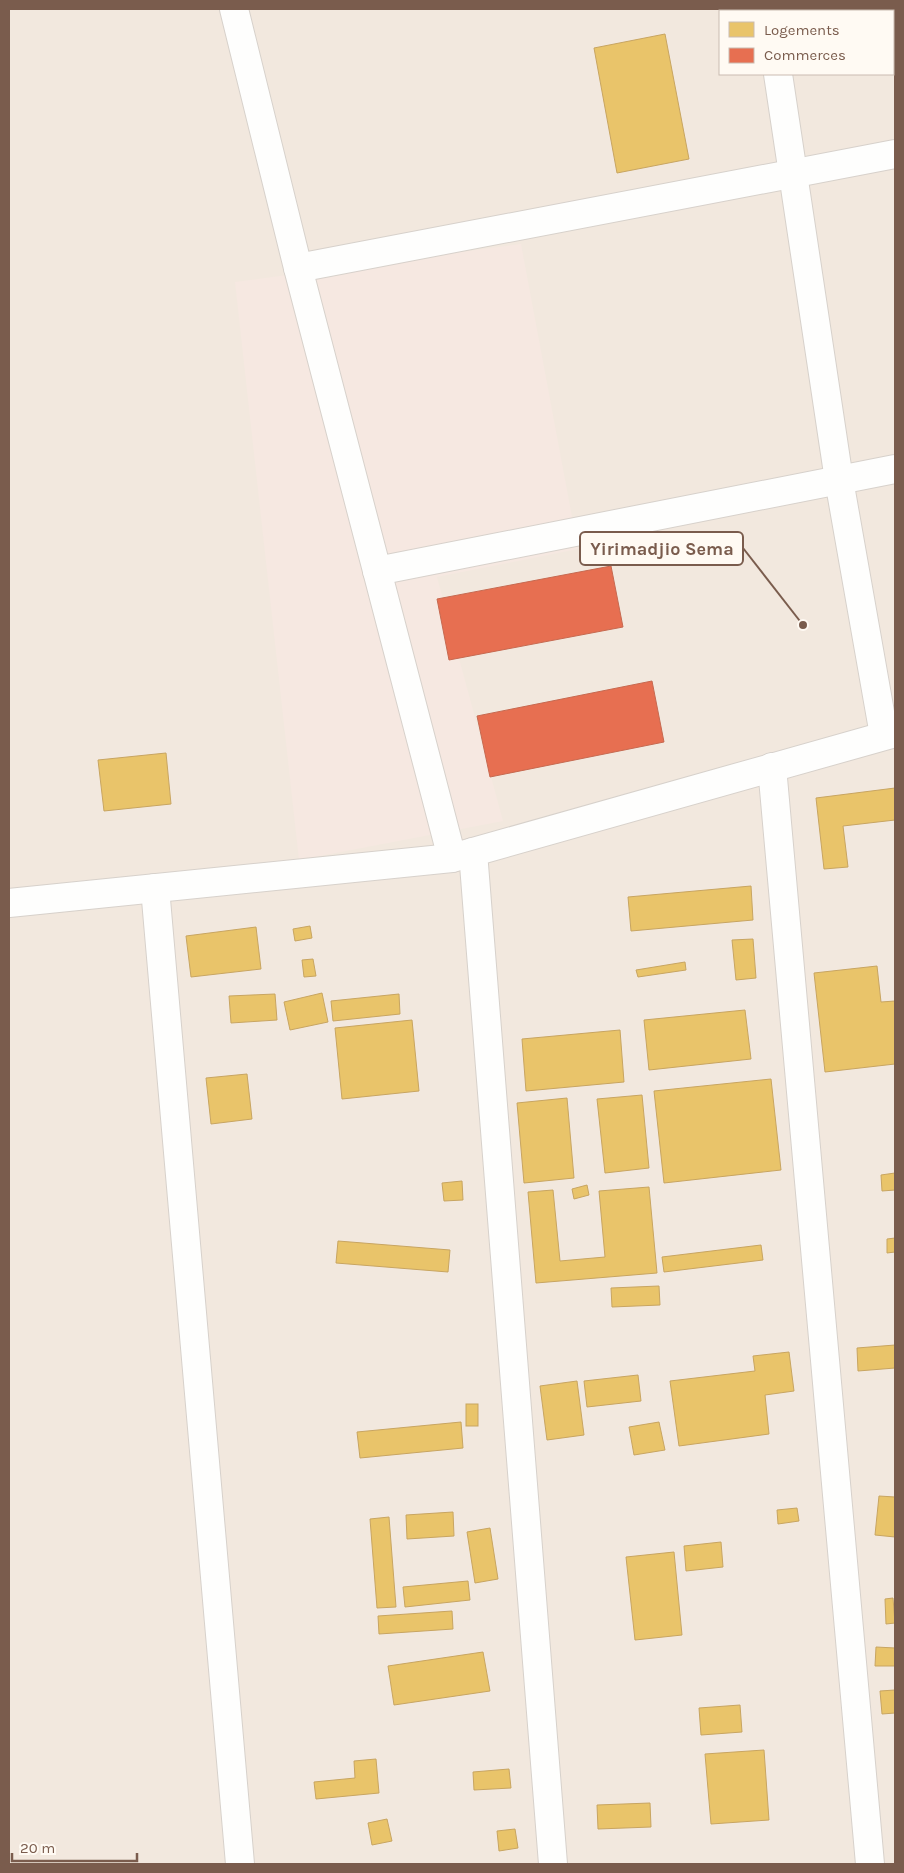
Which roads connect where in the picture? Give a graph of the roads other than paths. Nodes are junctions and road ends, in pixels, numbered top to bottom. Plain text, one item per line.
1 (234, 9) edge
2 (778, 75) edge
3 (895, 154) edge
4 (793, 173) junction
5 (298, 268) junction
6 (895, 469) edge
7 (839, 480) junction
8 (377, 572) junction
9 (890, 734) edge
10 (772, 767) junction
11 (462, 855) junction
12 (155, 888) junction
13 (9, 903) edge
14 (240, 1864) edge
15 (553, 1864) edge
16 (870, 1864) edge

1 - 5 street
2 - 4 street
3 - 4 street
4 - 5 street
4 - 7 street
5 - 8 street
6 - 7 street
7 - 8 street
7 - 9 street
8 - 11 street
9 - 10 street
10 - 11 street
10 - 16 street
11 - 12 street
11 - 15 street
12 - 13 street
12 - 14 street

